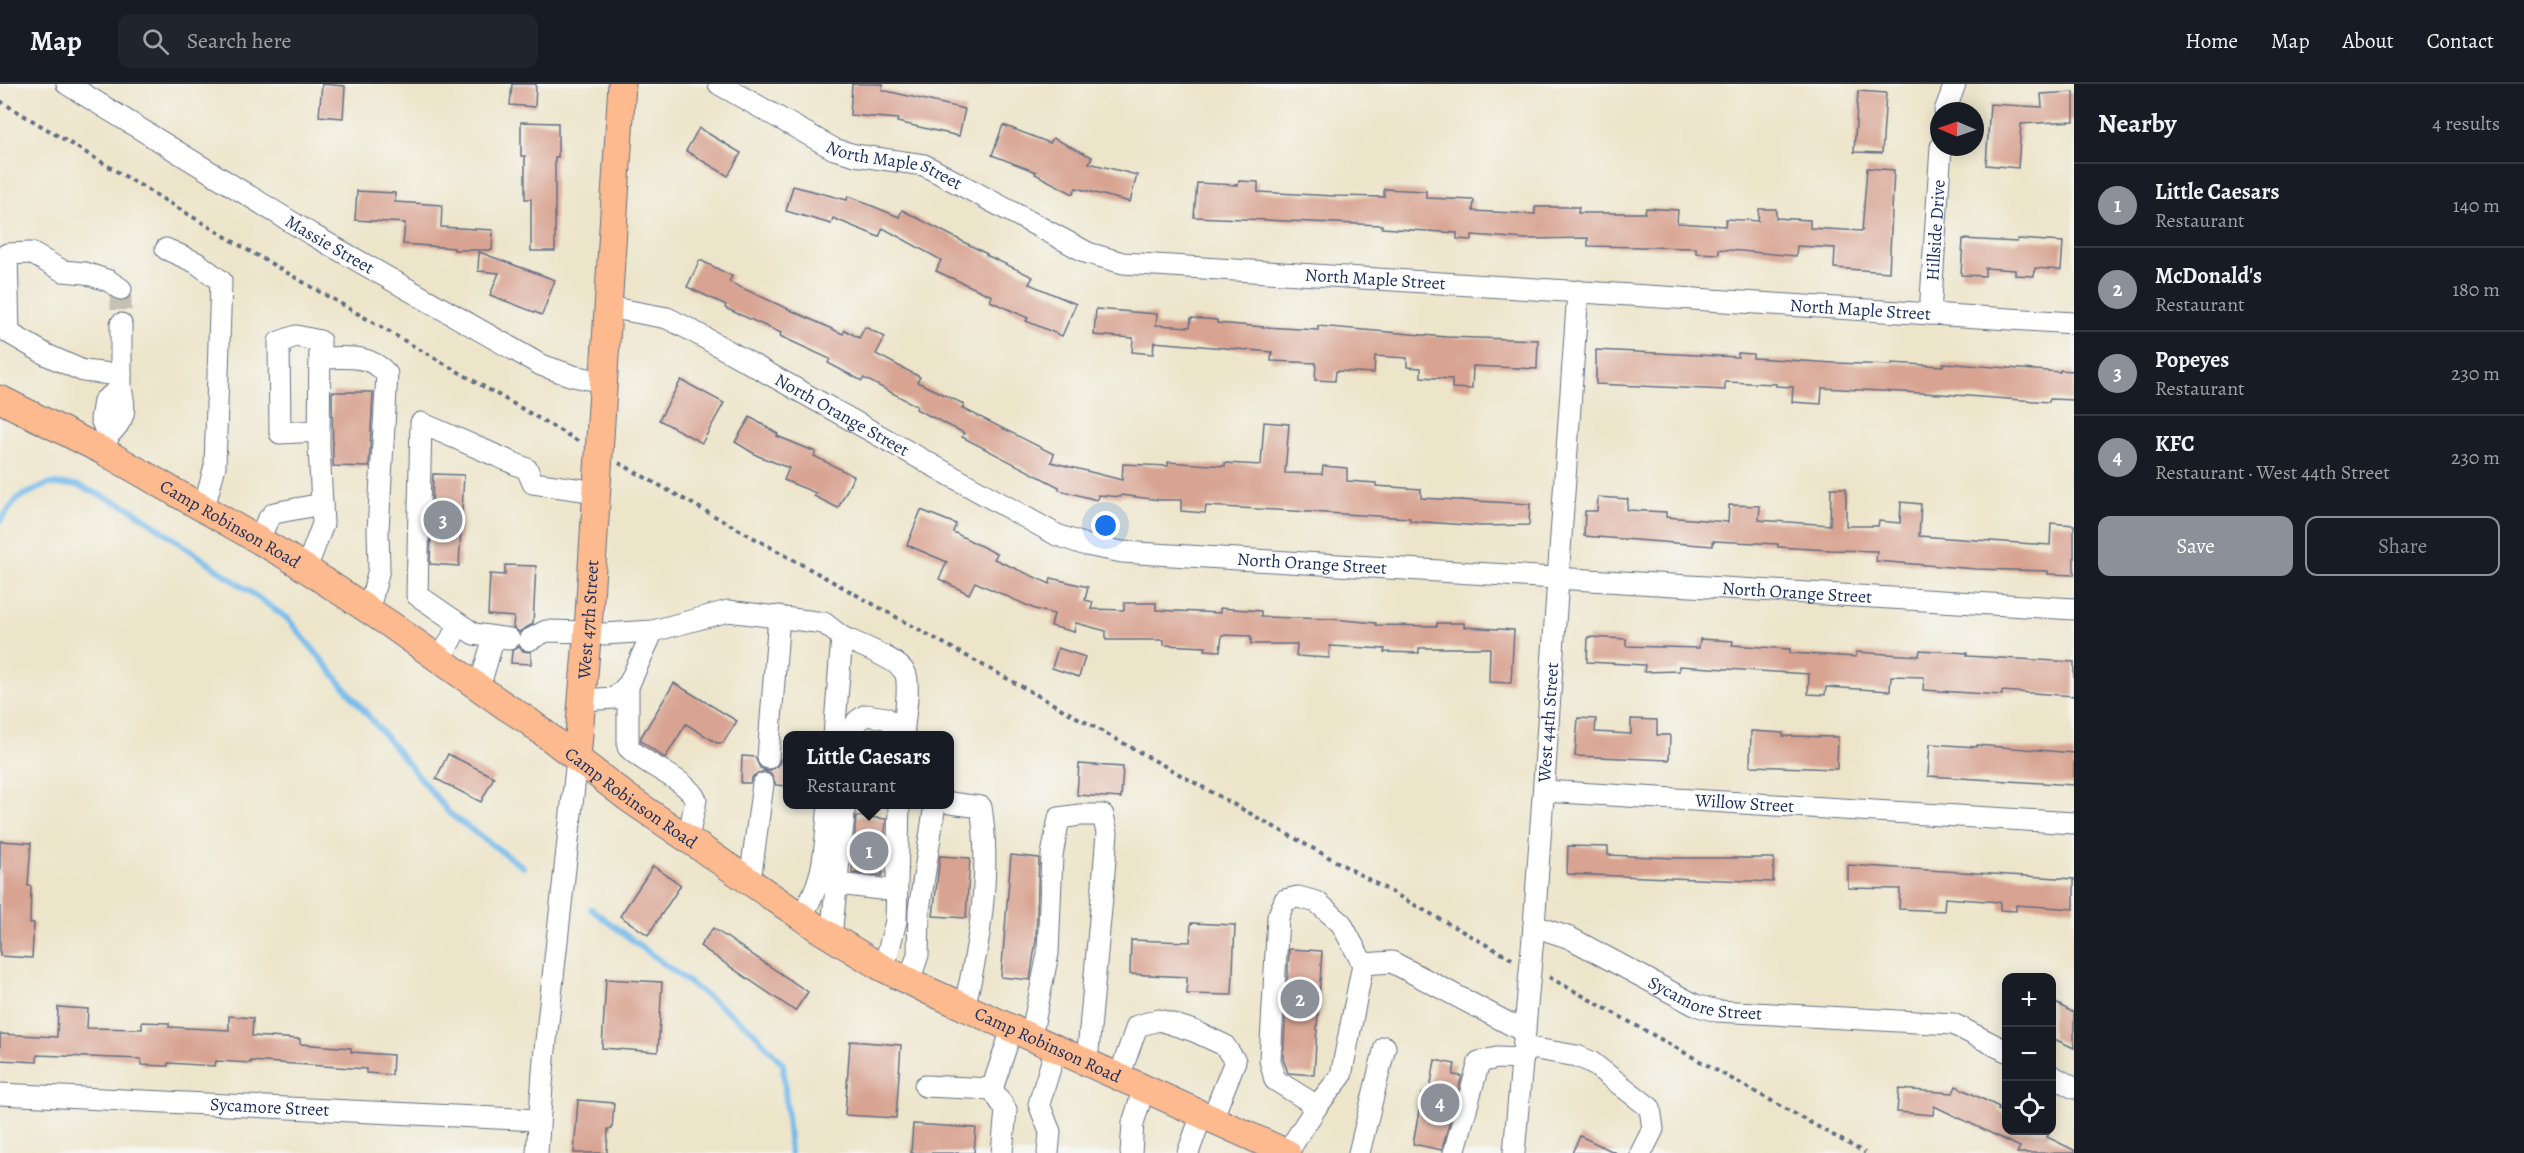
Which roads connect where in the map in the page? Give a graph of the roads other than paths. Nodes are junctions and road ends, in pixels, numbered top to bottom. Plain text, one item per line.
1 (67, 84) edge
2 (622, 84) edge
3 (719, 84) edge
4 (1955, 84) edge
5 (1948, 102) edge
6 (1940, 156) edge
7 (166, 249) dead end
8 (5, 259) edge
9 (121, 289) dead end
10 (1578, 291) junction
11 (608, 307) junction
12 (1930, 314) junction
13 (2074, 323) edge
14 (121, 324) tunnel mouth
15 (320, 358) junction
16 (121, 382) junction
17 (603, 382) junction
18 (0, 399) edge
19 (319, 431) junction
20 (106, 444) junction
21 (597, 492) junction
22 (322, 504) junction
23 (204, 508) junction
24 (259, 540) junction
25 (306, 569) junction
26 (1560, 578) junction
27 (2074, 609) edge
28 (369, 610) junction
29 (779, 616) junction
30 (459, 624) junction
31 (653, 631) junction
32 (587, 634) junction
33 (842, 638) junction
34 (511, 639) junction
35 (440, 660) junction
36 (628, 686) junction
37 (479, 688) junction
38 (582, 700) junction
39 (834, 731) edge
40 (852, 731) edge
41 (902, 731) edge
42 (904, 731) edge
43 (768, 758) dead end
44 (577, 759) junction
45 (763, 784) dead end
46 (1544, 791) junction
47 (954, 804) edge
48 (828, 809) edge
49 (845, 809) edge
50 (899, 809) edge
51 (934, 809) edge
52 (2074, 823) edge
53 (688, 838) junction
54 (750, 881) junction
55 (838, 884) junction
56 (897, 891) junction
57 (801, 916) junction
58 (1534, 926) junction
59 (831, 936) junction
60 (1363, 963) junction
61 (884, 968) junction
62 (909, 981) junction
63 (964, 1007) junction
64 (1021, 1033) junction
65 (1524, 1046) junction
66 (1385, 1047) dead end
67 (1056, 1048) junction
68 (2002, 1048) edge
69 (1087, 1062) junction
70 (1119, 1077) junction
71 (2056, 1078) edge
72 (925, 1086) dead end
73 (1144, 1088) junction
74 (2074, 1088) edge
75 (992, 1089) junction
76 (0, 1094) edge
77 (1317, 1106) junction
78 (1207, 1117) junction
79 (539, 1120) junction
80 (537, 1153) edge
81 (1002, 1153) edge
82 (1048, 1153) edge
83 (1131, 1153) edge
84 (1188, 1153) edge
85 (1287, 1153) edge
86 (1359, 1153) edge
87 (1454, 1153) edge
88 (1514, 1153) edge
89 (1641, 1153) edge

1 - 17 street, Massie Street
2 - 11 main road, West 47th Street
3 - 10 street, North Maple Street
4 - 5 street
6 - 12 street, Hillside Drive
7 - 23 street
8 - 9 street
8 - 16 street
10 - 12 street, North Maple Street
10 - 26 street, West 44th Street
11 - 17 main road, West 47th Street
11 - 26 street, North Orange Street
12 - 13 street, North Maple Street
14 - 16 street
15 - 19 street
15 - 19 street
15 - 28 street
16 - 20 street
17 - 21 main road, West 47th Street
18 - 20 main road, Camp Robinson Road
19 - 22 street
20 - 23 main road, Camp Robinson Road
21 - 30 street
21 - 32 main road, West 47th Street
22 - 24 street
22 - 25 street
23 - 24 main road, Camp Robinson Road
24 - 25 main road, Camp Robinson Road
25 - 28 main road, Camp Robinson Road
26 - 27 street, North Orange Street
26 - 46 street, West 44th Street
28 - 35 main road, Camp Robinson Road
29 - 31 street
29 - 33 street
29 - 43 street
30 - 34 street
30 - 35 street
31 - 32 street
31 - 36 street
32 - 34 street
32 - 38 main road, West 47th Street
33 - 39 street
33 - 42 street
34 - 37 street
35 - 37 main road, Camp Robinson Road
36 - 38 street
36 - 53 street
37 - 44 main road, Camp Robinson Road
38 - 44 main road, West 47th Street
40 - 41 street
44 - 53 main road, Camp Robinson Road
44 - 79 street, West 47th Street
45 - 54 street
46 - 52 street, Willow Street
46 - 58 street, West 44th Street
47 - 63 street
48 - 57 street
49 - 55 street
50 - 56 street
51 - 62 street
53 - 54 main road, Camp Robinson Road
54 - 57 main road, Camp Robinson Road
55 - 56 street
55 - 59 street
56 - 61 street
57 - 59 main road, Camp Robinson Road
58 - 65 street, West 44th Street
58 - 68 street, Sycamore Street
59 - 61 main road, Camp Robinson Road
60 - 65 street
60 - 77 street
60 - 77 street
61 - 62 main road, Camp Robinson Road
62 - 63 main road, Camp Robinson Road
63 - 64 main road, Camp Robinson Road
64 - 67 main road, Camp Robinson Road
64 - 69 street
64 - 75 street
65 - 87 street
65 - 88 street, West 44th Street
65 - 89 street
66 - 86 street
67 - 69 main road, Camp Robinson Road
67 - 82 street
69 - 70 main road, Camp Robinson Road
70 - 73 main road, Camp Robinson Road
70 - 78 street
71 - 74 street
72 - 75 street
73 - 78 main road, Camp Robinson Road
73 - 83 street
75 - 81 street
76 - 79 street, Sycamore Street
77 - 85 street
78 - 84 street
78 - 85 main road, Camp Robinson Road
79 - 80 street, West 47th Street

